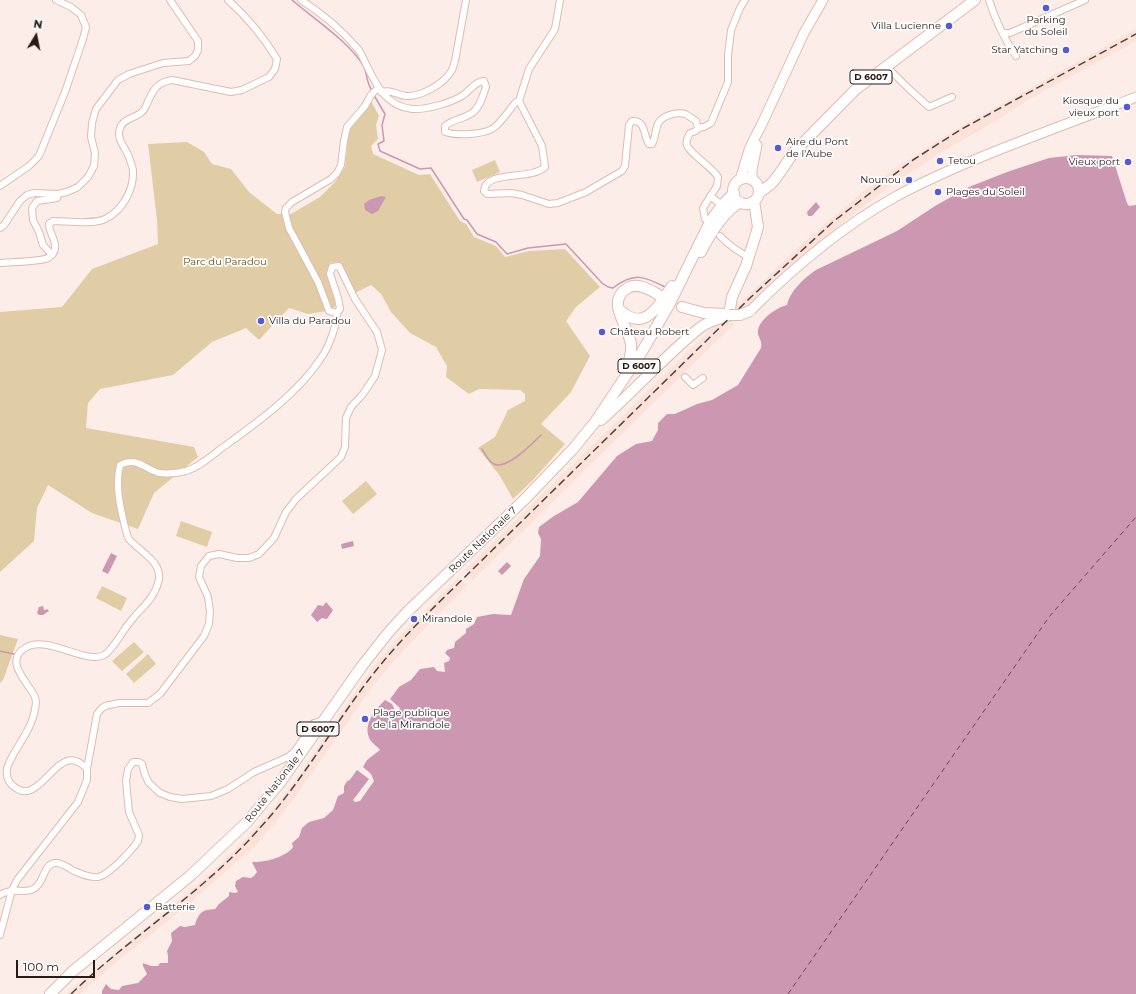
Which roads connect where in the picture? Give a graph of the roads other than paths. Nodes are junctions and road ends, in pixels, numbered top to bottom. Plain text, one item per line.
1 (56, 0) edge
2 (170, 0) edge
3 (228, 0) edge
4 (301, 0) edge
5 (466, 0) edge
6 (560, 0) edge
7 (745, 0) edge
8 (823, 0) edge
9 (975, 0) edge
10 (989, 0) edge
11 (1085, 0) edge
12 (1003, 33) junction
13 (1016, 56) dead end
14 (886, 66) junction
15 (379, 90) junction
16 (952, 97) dead end
17 (1136, 97) edge
18 (519, 101) junction
19 (761, 126) junction
20 (698, 128) junction
21 (740, 180) junction
22 (0, 186) edge
23 (755, 189) junction
24 (734, 193) junction
25 (58, 194) junction
26 (710, 196) junction
27 (740, 202) junction
28 (722, 205) junction
29 (705, 219) dead end
30 (0, 228) edge
31 (703, 235) junction
32 (720, 236) dead end
33 (52, 255) junction
34 (749, 257) junction
35 (0, 263) edge
36 (661, 296) dead end
37 (618, 308) junction
38 (750, 311) joint
39 (337, 313) junction
40 (722, 317) junction
41 (625, 377) junction
42 (685, 377) dead end
43 (703, 378) dead end
44 (600, 422) junction
45 (574, 450) junction
46 (322, 724) junction
47 (87, 769) junction
48 (7, 775) junction
49 (0, 778) edge
50 (12, 890) junction
51 (0, 895) edge
52 (0, 935) edge
53 (50, 994) edge
54 (54, 994) edge

1 - 22 street
2 - 25 street
3 - 33 street
4 - 15 street
5 - 15 street
6 - 18 street
7 - 20 street
8 - 19 main road
9 - 14 main road, D 6007
10 - 12 street
11 - 12 street
12 - 13 street
14 - 16 street
14 - 23 main road, D 6007
15 - 18 street
15 - 39 street
17 - 38 main road
18 - 20 street
19 - 21 main road
19 - 23 main road
20 - 26 street
21 - 23 main road
21 - 24 main road
23 - 27 main road
23 - 34 main road
24 - 27 main road
24 - 28 main road, D 6007
25 - 30 street
25 - 33 street
26 - 28 street
26 - 29 street
27 - 44 main road, D 6007
28 - 31 main road, D 6007
31 - 37 main road
31 - 41 main road, D 6007
32 - 34 street
33 - 35 street
34 - 40 main road
36 - 37 main road
37 - 41 main road
38 - 40 main road, bridge
39 - 47 street
39 - 48 street
40 - 44 main road
41 - 45 main road, D 6007
42 - 43 street
44 - 45 main road, Route Nationale 7 / D 6007
45 - 46 main road, Route Nationale 7 / D 6007
45 - 54 main road, D 6007
46 - 50 street
46 - 53 main road, Route Nationale 7 / D 6007
47 - 48 street
47 - 50 street
48 - 49 street
50 - 51 street
50 - 52 street

